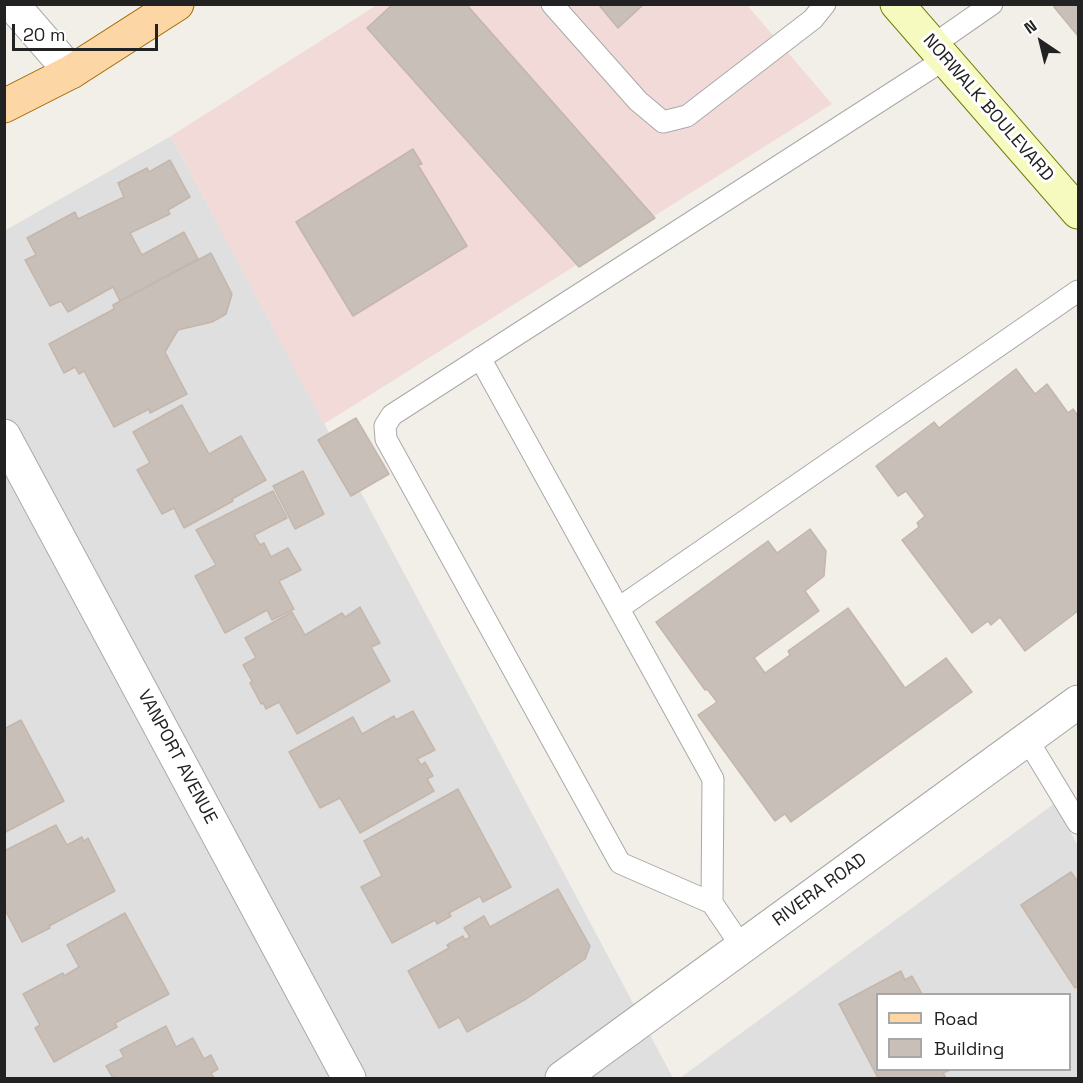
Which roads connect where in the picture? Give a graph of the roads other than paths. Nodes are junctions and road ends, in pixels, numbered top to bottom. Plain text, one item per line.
1 (12, 4) edge
2 (177, 4) edge
3 (552, 4) edge
4 (825, 4) edge
5 (897, 4) edge
6 (992, 4) edge
7 (939, 52) junction
8 (71, 72) junction
9 (4, 106) edge
10 (1078, 212) edge
11 (1078, 291) edge
12 (480, 358) junction
13 (4, 436) edge
14 (619, 608) junction
15 (1078, 702) edge
16 (1027, 739) junction
17 (1078, 823) edge
18 (712, 903) junction
19 (742, 947) junction
20 (349, 1078) edge
21 (562, 1078) edge

1 - 8 street
2 - 8 main road
3 - 4 lane
5 - 7 main road, NORWALK BOULEVARD
6 - 7 lane
7 - 10 main road, NORWALK BOULEVARD
7 - 12 lane
8 - 9 main road
11 - 14 lane
12 - 14 lane
12 - 18 lane
13 - 20 street, VANPORT AVENUE
14 - 18 lane
15 - 16 street, RIVERA ROAD
16 - 17 lane
16 - 19 street, RIVERA ROAD
18 - 19 lane
19 - 21 street, RIVERA ROAD

